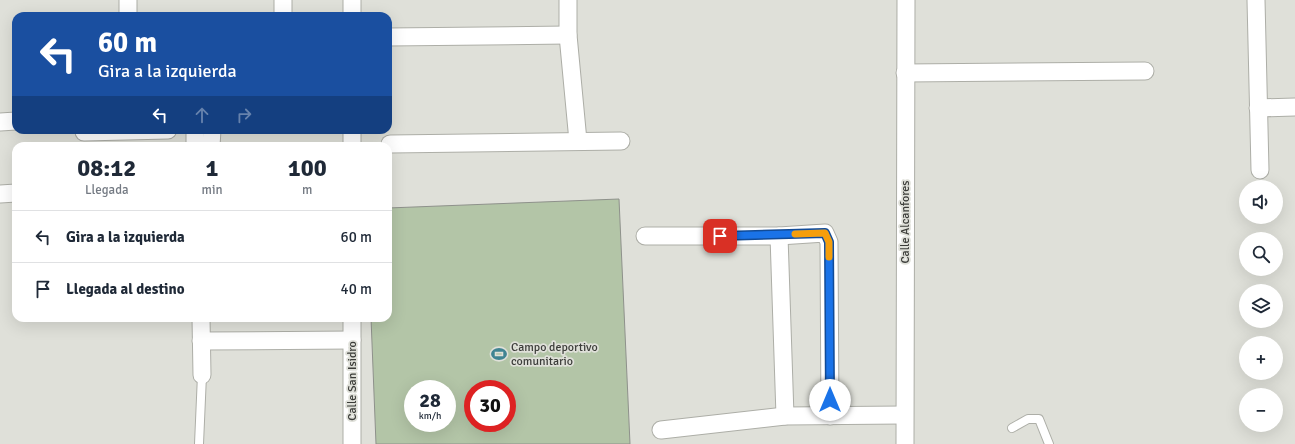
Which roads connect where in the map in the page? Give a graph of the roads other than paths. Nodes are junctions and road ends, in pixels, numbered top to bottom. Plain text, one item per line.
1 (128, 0) edge
2 (283, 0) edge
3 (352, 0) edge
4 (568, 0) edge
5 (906, 0) edge
6 (1256, 0) edge
7 (128, 12) edge
8 (283, 12) edge
9 (352, 12) edge
10 (568, 35) junction
11 (392, 37) edge
12 (1145, 71) dead end
13 (905, 73) junction
14 (1295, 107) edge
15 (1258, 108) junction
16 (12, 121) edge
17 (0, 122) edge
18 (578, 141) junction
19 (621, 141) dead end
20 (392, 144) edge
21 (1260, 170) dead end
22 (12, 193) edge
23 (0, 194) edge
24 (645, 236) dead end
25 (779, 236) junction
26 (201, 322) edge
27 (352, 322) edge
28 (352, 340) junction
29 (201, 341) junction
30 (202, 375) joint
31 (904, 415) junction
32 (785, 416) junction
33 (830, 416) junction
34 (1012, 428) dead end
35 (661, 430) dead end
36 (199, 444) edge
37 (352, 444) edge
38 (905, 444) edge
39 (1049, 444) edge

1 - 7 street
2 - 8 street
3 - 9 street
4 - 10 street
5 - 13 street, Calle Alcanfores
6 - 15 street
10 - 11 street
10 - 18 street
12 - 13 street
13 - 31 street, Calle Alcanfores
14 - 15 street
15 - 21 street
16 - 17 street
18 - 19 street
18 - 20 street
22 - 23 street
24 - 25 street
25 - 32 street
25 - 33 street
26 - 29 street
27 - 28 street, Calle San Isidro
28 - 29 street
28 - 37 street, Calle San Isidro
29 - 30 street
30 - 36 lane
31 - 33 street
31 - 38 street, Calle Alcanfores
32 - 33 street
32 - 35 street
34 - 39 lane

